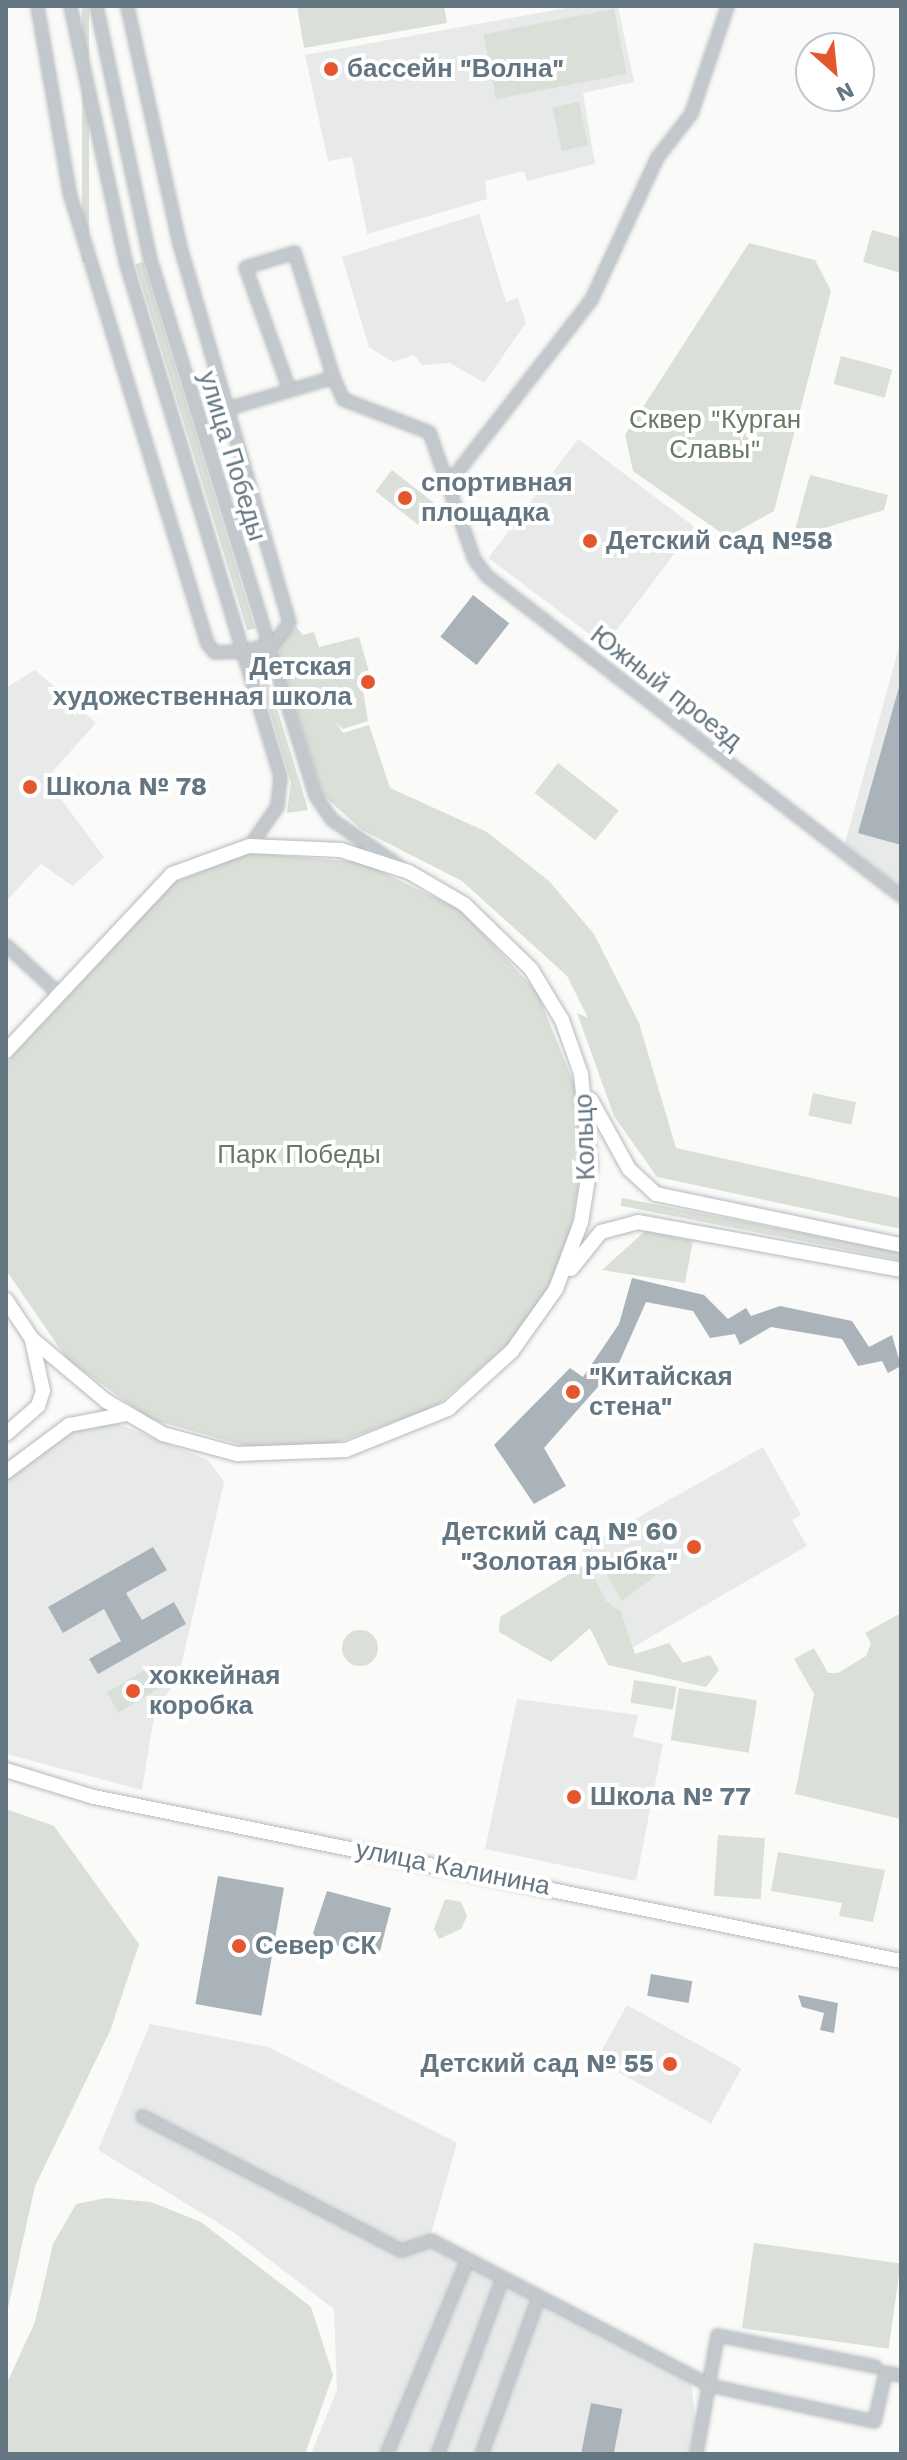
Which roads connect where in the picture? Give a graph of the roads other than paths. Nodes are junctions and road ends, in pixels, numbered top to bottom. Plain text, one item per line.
1 (37, 6) edge
2 (70, 6) edge
3 (96, 6) edge
4 (127, 6) edge
5 (727, 6) edge
6 (333, 377) junction
7 (289, 389) junction
8 (228, 408) junction
9 (448, 483) junction
10 (266, 645) junction
11 (243, 651) junction
12 (249, 846) junction
13 (409, 872) junction
14 (901, 896) edge
15 (6, 945) edge
16 (58, 993) junction
17 (20, 1031) junction
18 (6, 1041) edge
19 (6, 1051) edge
20 (581, 1074) junction
21 (901, 1245) edge
22 (901, 1270) edge
23 (556, 1289) junction
24 (6, 1300) edge
25 (32, 1339) junction
26 (127, 1414) junction
27 (6, 1434) edge
28 (6, 1472) edge
29 (6, 1770) edge
30 (901, 1961) edge
31 (142, 2116) dead end
32 (467, 2259) junction
33 (502, 2278) junction
34 (538, 2297) junction
35 (875, 2366) dead end
36 (901, 2375) edge
37 (709, 2385) junction
38 (386, 2454) edge
39 (437, 2454) edge
40 (481, 2454) edge
41 (696, 2454) edge

1 - 11 street
2 - 11 street, улица Победы
3 - 10 street, улица Победы
4 - 8 street
5 - 9 street
6 - 7 street
6 - 7 street
6 - 9 street, Южный проезд
7 - 8 street
8 - 10 street
9 - 14 street, Южный проезд
10 - 11 street
10 - 13 street, улица Победы
11 - 12 street, улица Победы
12 - 13 main road, Кольцо
12 - 16 main road, Кольцо
13 - 20 main road, Кольцо
15 - 16 street
16 - 17 main road, Кольцо
17 - 18 main road
17 - 19 main road, Кольцо
20 - 21 main road
20 - 23 main road, Кольцо
22 - 23 main road
23 - 26 main road, Кольцо
24 - 25 main road, Кольцо
25 - 26 main road, Кольцо
25 - 27 main road
26 - 28 main road
29 - 30 main road, улица Калинина
31 - 32 street
32 - 33 street
32 - 38 street
33 - 34 street
33 - 39 street
34 - 37 street
34 - 40 street
35 - 37 street
36 - 37 street
37 - 41 street

